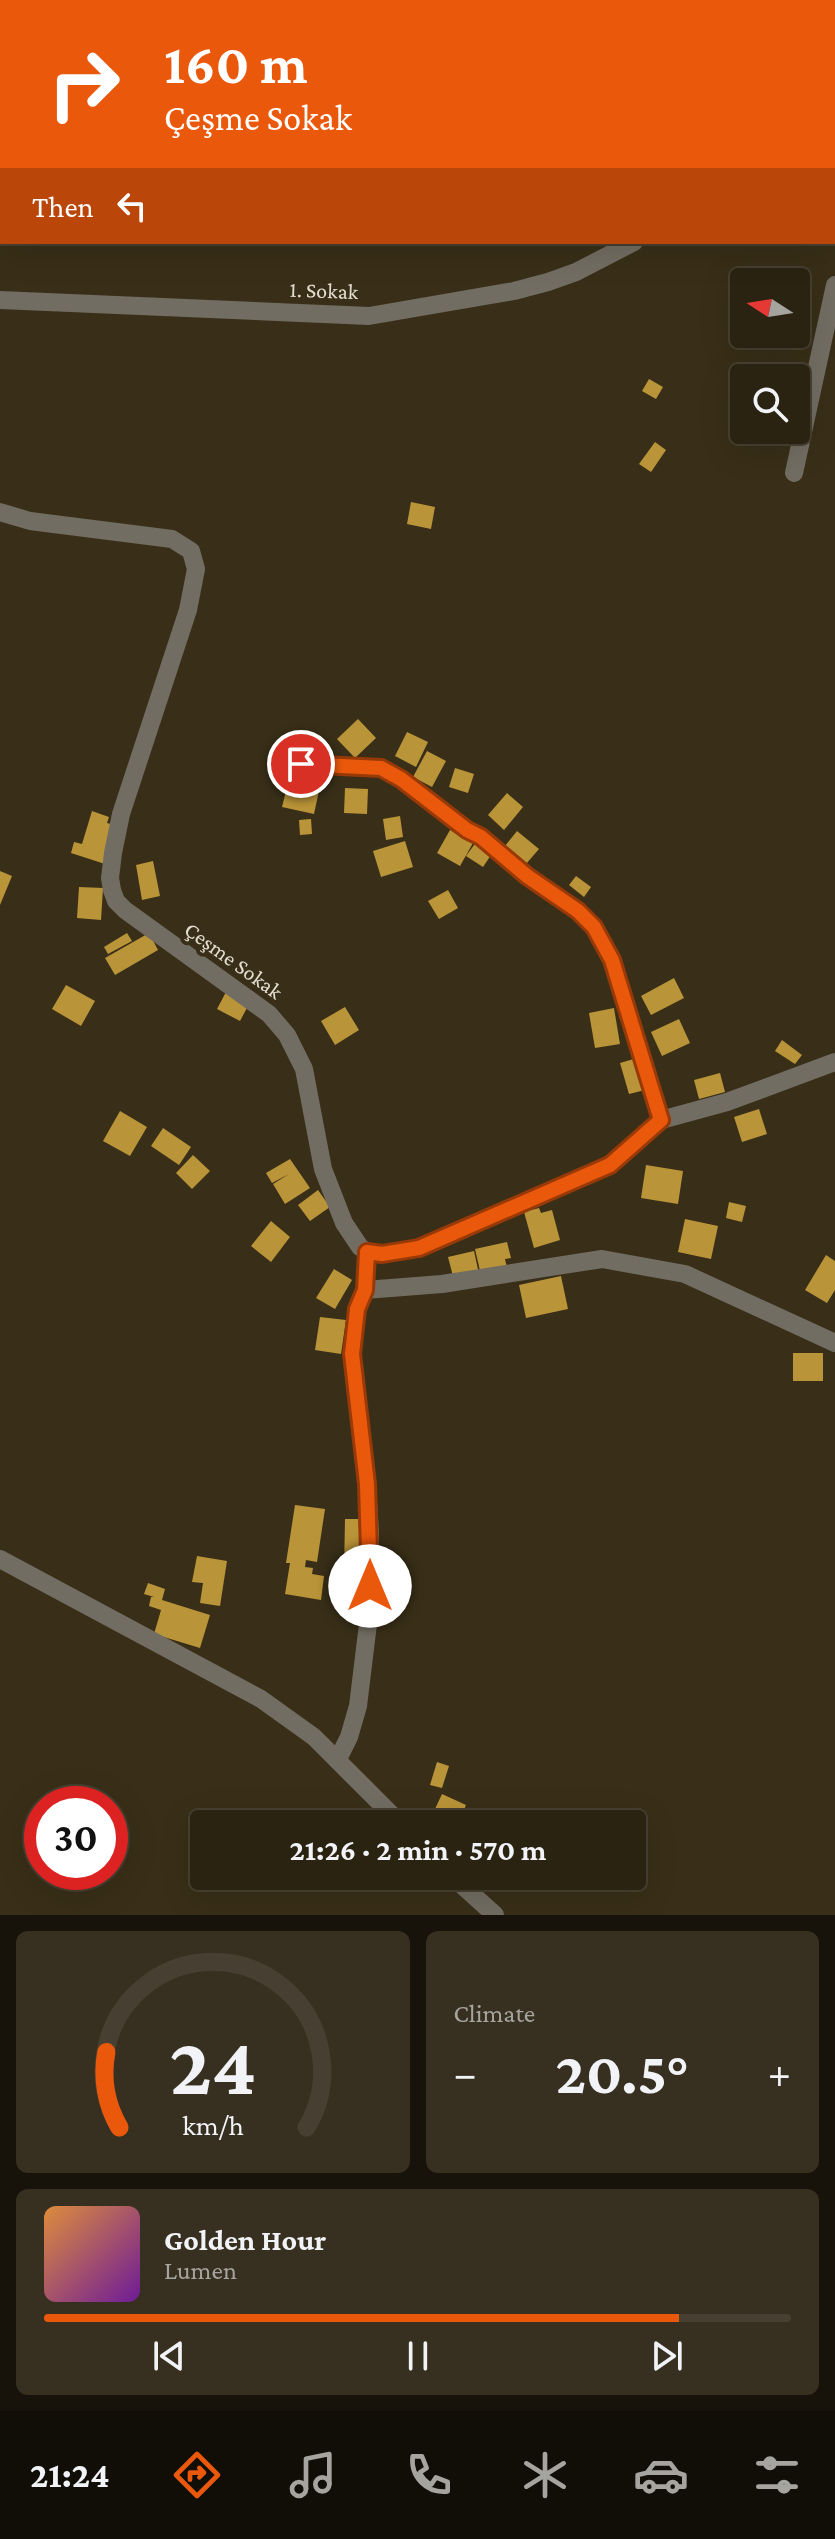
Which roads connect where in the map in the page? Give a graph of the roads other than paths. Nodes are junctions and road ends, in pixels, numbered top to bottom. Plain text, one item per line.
1 (630, 244) edge
2 (835, 285) edge
3 (0, 300) edge
4 (794, 473) dead end
5 (0, 512) edge
6 (301, 764) dead end
7 (835, 1062) edge
8 (661, 1120) junction
9 (367, 1252) junction
10 (365, 1290) junction
11 (835, 1343) edge
12 (0, 1559) edge
13 (338, 1759) junction
14 (387, 1810) edge
15 (467, 1890) edge
16 (495, 1915) edge

1 - 3 street, 1. Sokak
2 - 4 street
5 - 9 street, Çeşme Sokak
6 - 8 street
7 - 8 street
8 - 9 street
9 - 10 street
10 - 11 street
10 - 13 street
12 - 13 street
13 - 14 street
15 - 16 street

